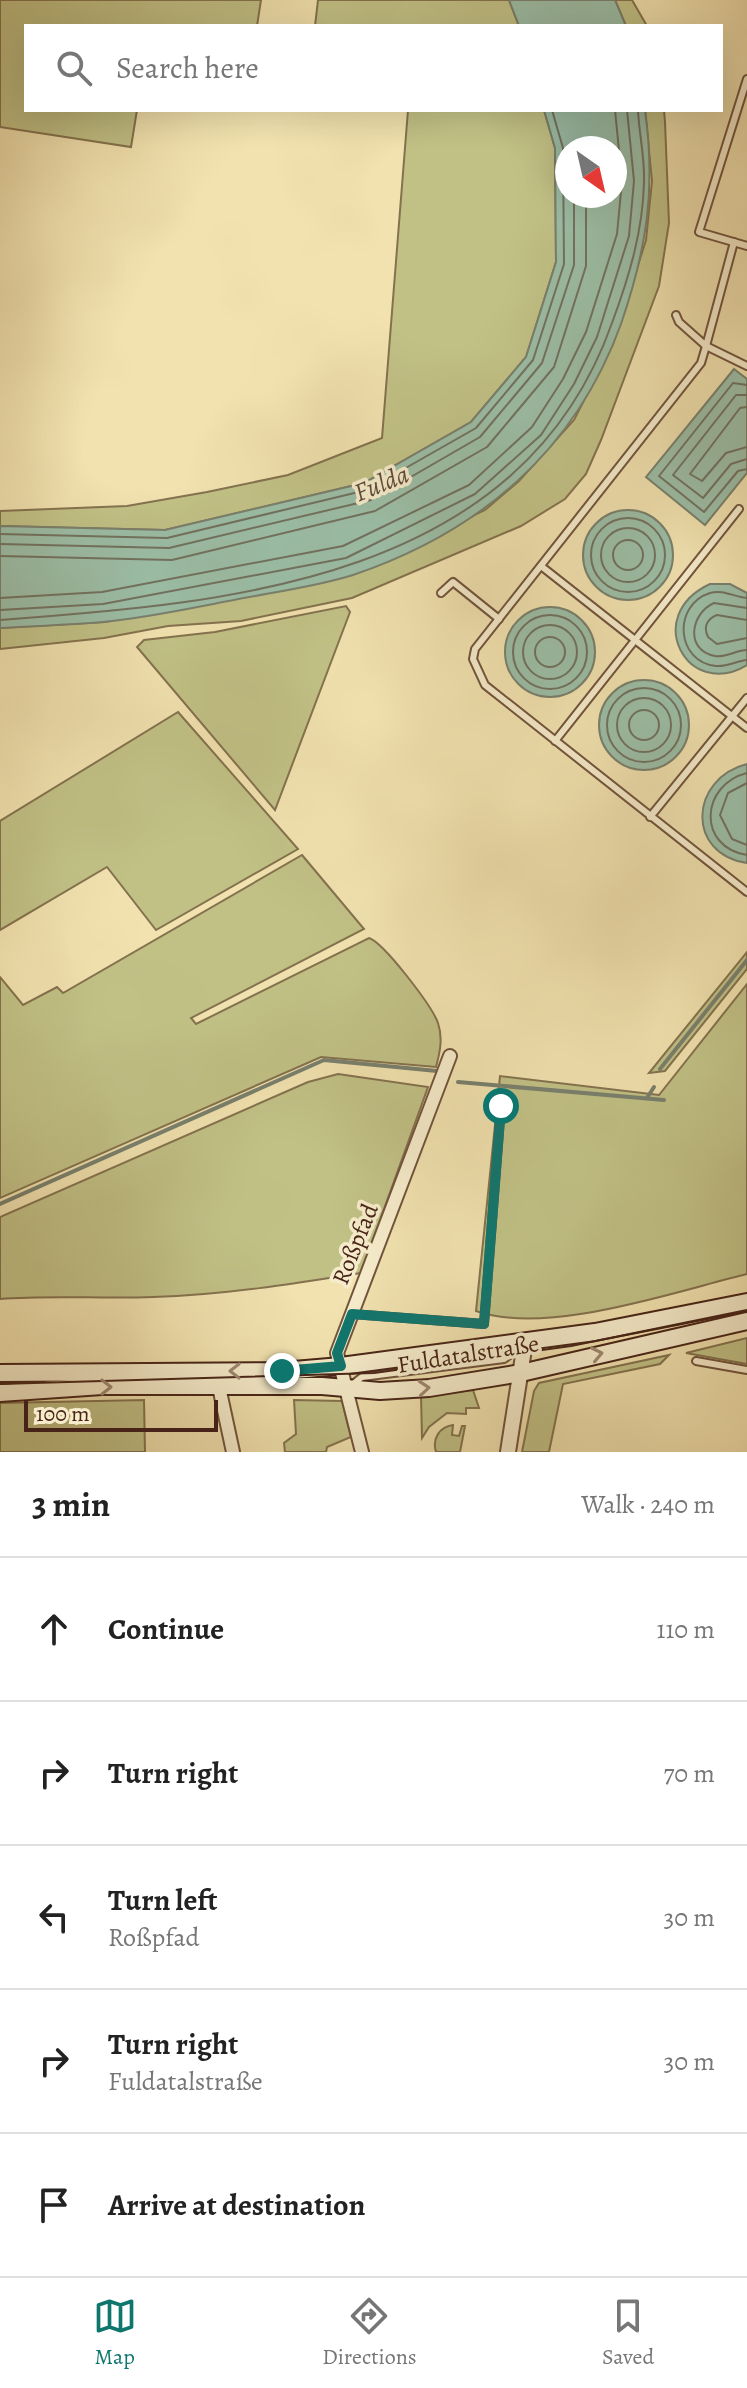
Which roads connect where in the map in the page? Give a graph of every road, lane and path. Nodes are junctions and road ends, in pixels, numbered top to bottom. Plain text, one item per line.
1 (747, 79) edge
2 (734, 242) junction
3 (747, 246) edge
4 (676, 315) dead end
5 (706, 346) junction
6 (747, 366) edge
7 (739, 509) dead end
8 (541, 566) junction
9 (441, 593) dead end
10 (499, 619) junction
11 (635, 640) junction
12 (747, 698) edge
13 (732, 716) junction
14 (747, 728) edge
15 (555, 741) junction
16 (650, 817) junction
17 (747, 892) edge
18 (450, 1056) dead end
19 (501, 1106) dead end
20 (747, 1302) edge
21 (352, 1314) junction
22 (747, 1321) edge
23 (525, 1343) junction
24 (504, 1359) junction
25 (696, 1361) dead end
26 (341, 1366) junction
27 (747, 1370) edge
28 (0, 1373) edge
29 (521, 1373) junction
30 (362, 1377) junction
31 (219, 1387) junction
32 (346, 1389) junction
33 (0, 1393) edge
34 (233, 1452) edge
35 (362, 1452) edge
36 (508, 1452) edge

1 - 2 lane
2 - 3 lane
2 - 5 lane
4 - 5 lane
5 - 6 lane
5 - 8 lane
7 - 11 lane
8 - 10 lane
8 - 11 lane
9 - 10 lane
10 - 15 lane
11 - 13 lane
11 - 15 lane
12 - 13 lane
13 - 14 lane
13 - 16 lane
15 - 16 lane
16 - 17 lane
18 - 21 street, Roßpfad
19 - 21 lane
20 - 23 main road, Fuldatalstraße
21 - 26 street, Roßpfad
29 -> 22 main road, Fuldatalstraße
23 - 24 lane
23 - 26 main road, Fuldatalstraße
23 - 29 street
24 - 29 lane
24 - 30 lane
25 - 27 lane
26 -> 28 main road, Fuldatalstraße
26 - 30 lane
26 - 32 street, Roßpfad
32 -> 29 main road, Fuldatalstraße
29 - 36 street
30 - 32 lane
31 - 32 main road, Fuldatalstraße
33 -> 31 main road, Fuldatalstraße
31 - 34 street
32 - 35 street, Roßpfad

